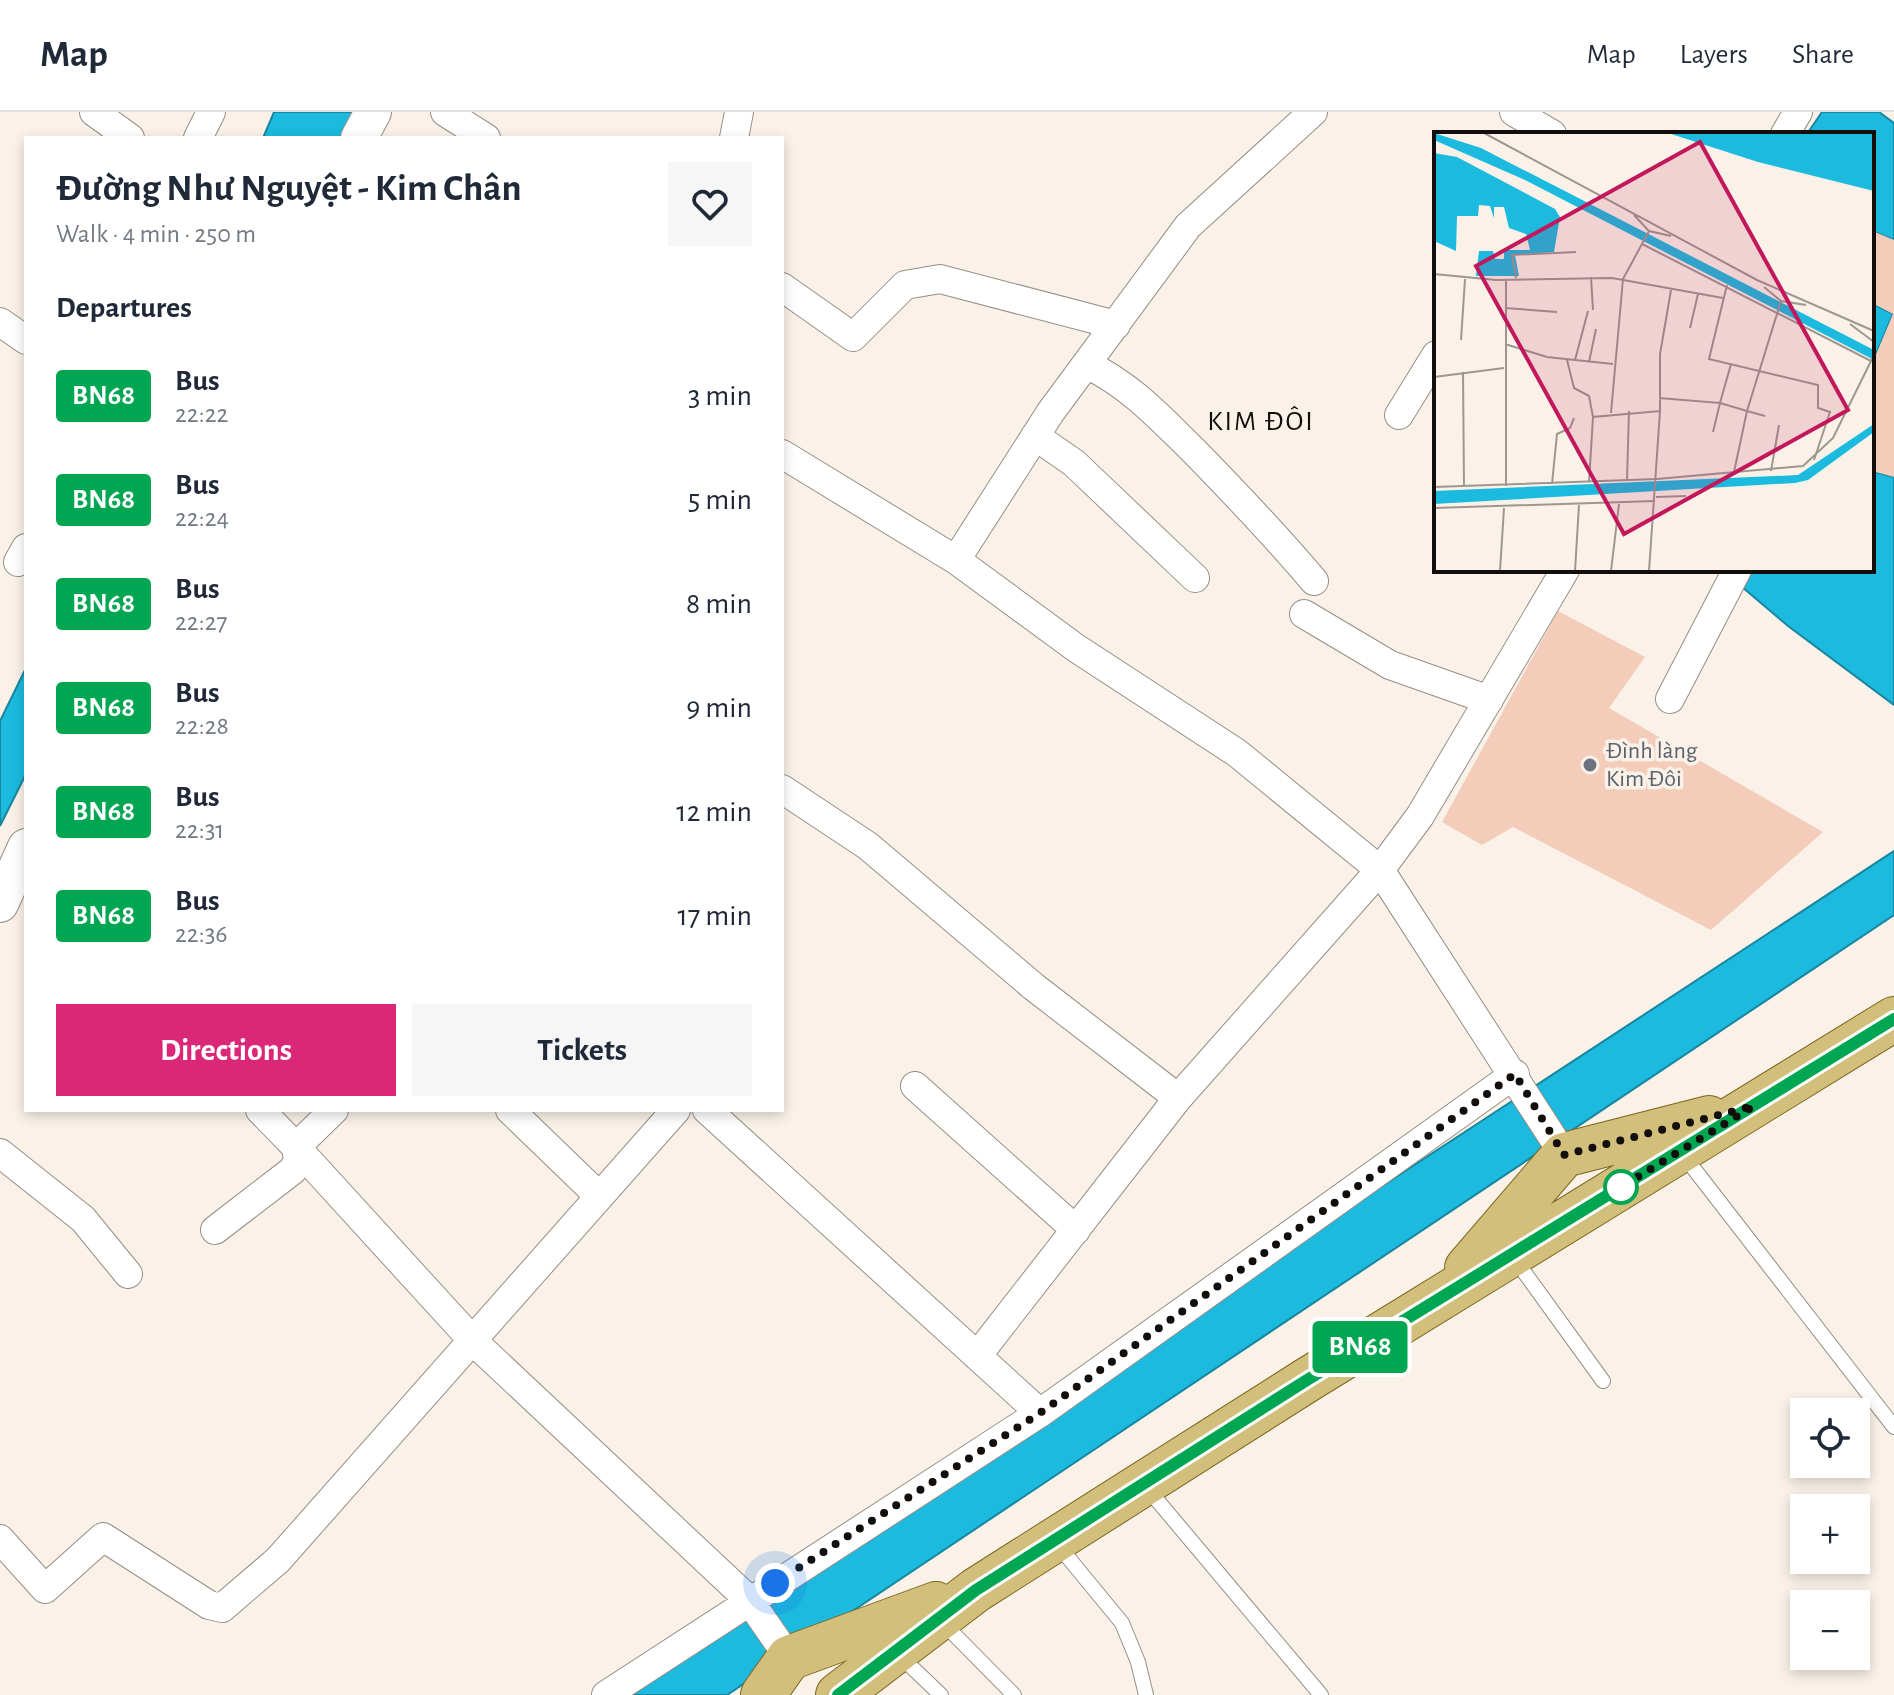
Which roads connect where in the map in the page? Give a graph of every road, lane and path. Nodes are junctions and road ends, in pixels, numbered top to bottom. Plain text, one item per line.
1 (94, 112) edge
2 (211, 112) edge
3 (373, 112) edge
4 (445, 112) edge
5 (739, 112) edge
6 (1313, 112) edge
7 (1514, 112) edge
8 (1798, 112) edge
9 (1549, 132) edge
10 (1786, 132) edge
11 (127, 136) edge
12 (199, 136) edge
13 (360, 136) edge
14 (483, 136) edge
15 (734, 136) edge
16 (784, 288) edge
17 (0, 322) edge
18 (1116, 325) junction
19 (24, 339) edge
20 (1434, 358) edge
21 (1088, 365) junction
22 (1399, 415) dead end
23 (1035, 436) junction
24 (784, 455) edge
25 (956, 560) junction
26 (1564, 572) edge
27 (1736, 572) edge
28 (1195, 578) dead end
29 (1314, 581) dead end
30 (1304, 614) dead end
31 (1670, 699) dead end
32 (1489, 700) junction
33 (784, 790) edge
34 (24, 854) edge
35 (1380, 870) junction
36 (11, 899) edge
37 (1894, 1019) edge
38 (1515, 1074) junction
39 (915, 1086) dead end
40 (1178, 1098) junction
41 (1754, 1106) junction
42 (262, 1112) edge
43 (332, 1112) edge
44 (512, 1112) edge
45 (674, 1112) edge
46 (709, 1112) edge
47 (296, 1147) junction
48 (1680, 1151) junction
49 (0, 1153) edge
50 (1564, 1155) junction
51 (599, 1196) junction
52 (215, 1230) dead end
53 (1076, 1230) junction
54 (1511, 1255) junction
55 (128, 1274) dead end
56 (1445, 1295) junction
57 (474, 1342) junction
58 (977, 1356) junction
59 (1603, 1381) dead end
60 (1040, 1413) junction
61 (1894, 1427) edge
62 (1144, 1484) junction
63 (0, 1539) edge
64 (1054, 1540) junction
65 (976, 1590) junction
66 (749, 1600) junction
67 (938, 1619) junction
68 (895, 1652) junction
69 (789, 1658) junction
70 (855, 1690) edge
71 (606, 1695) edge
72 (763, 1695) edge
73 (941, 1695) edge
74 (1014, 1695) edge
75 (1146, 1695) edge
76 (1321, 1695) edge

1 - 11 street
2 - 12 street
3 - 13 street
4 - 14 street
5 - 15 street
6 - 18 street
7 - 9 street
8 - 10 street
16 - 18 street
17 - 19 street
18 - 21 street
20 - 22 street
21 - 23 street
21 - 29 street
23 - 25 street
23 - 28 street
24 - 25 street
25 - 35 street
26 - 32 street
27 - 31 street
30 - 32 street
32 - 35 street
33 - 40 street
34 - 36 street
35 - 38 street
35 - 40 street
37 - 41 main road
38 - 50 street
38 - 60 street
39 - 53 street
40 - 53 street
41 - 48 main road
41 - 50 main road
42 - 47 street
43 - 47 street
44 - 51 street
45 - 51 street
46 - 58 street
47 - 52 street
47 - 57 street
48 - 54 main road
48 - 61 lane
49 - 55 street
50 - 56 main road
51 - 57 street
53 - 58 street
54 - 56 main road
54 - 59 lane
56 - 62 main road
57 - 63 street
57 - 66 street
58 - 60 street
60 - 66 street
62 - 64 main road
62 - 76 lane
64 - 65 main road
64 - 75 lane
65 - 67 main road
65 - 69 main road
66 - 69 street
66 - 71 street
67 - 68 main road
67 - 74 lane
68 - 70 main road
68 - 73 lane
69 - 72 main road

